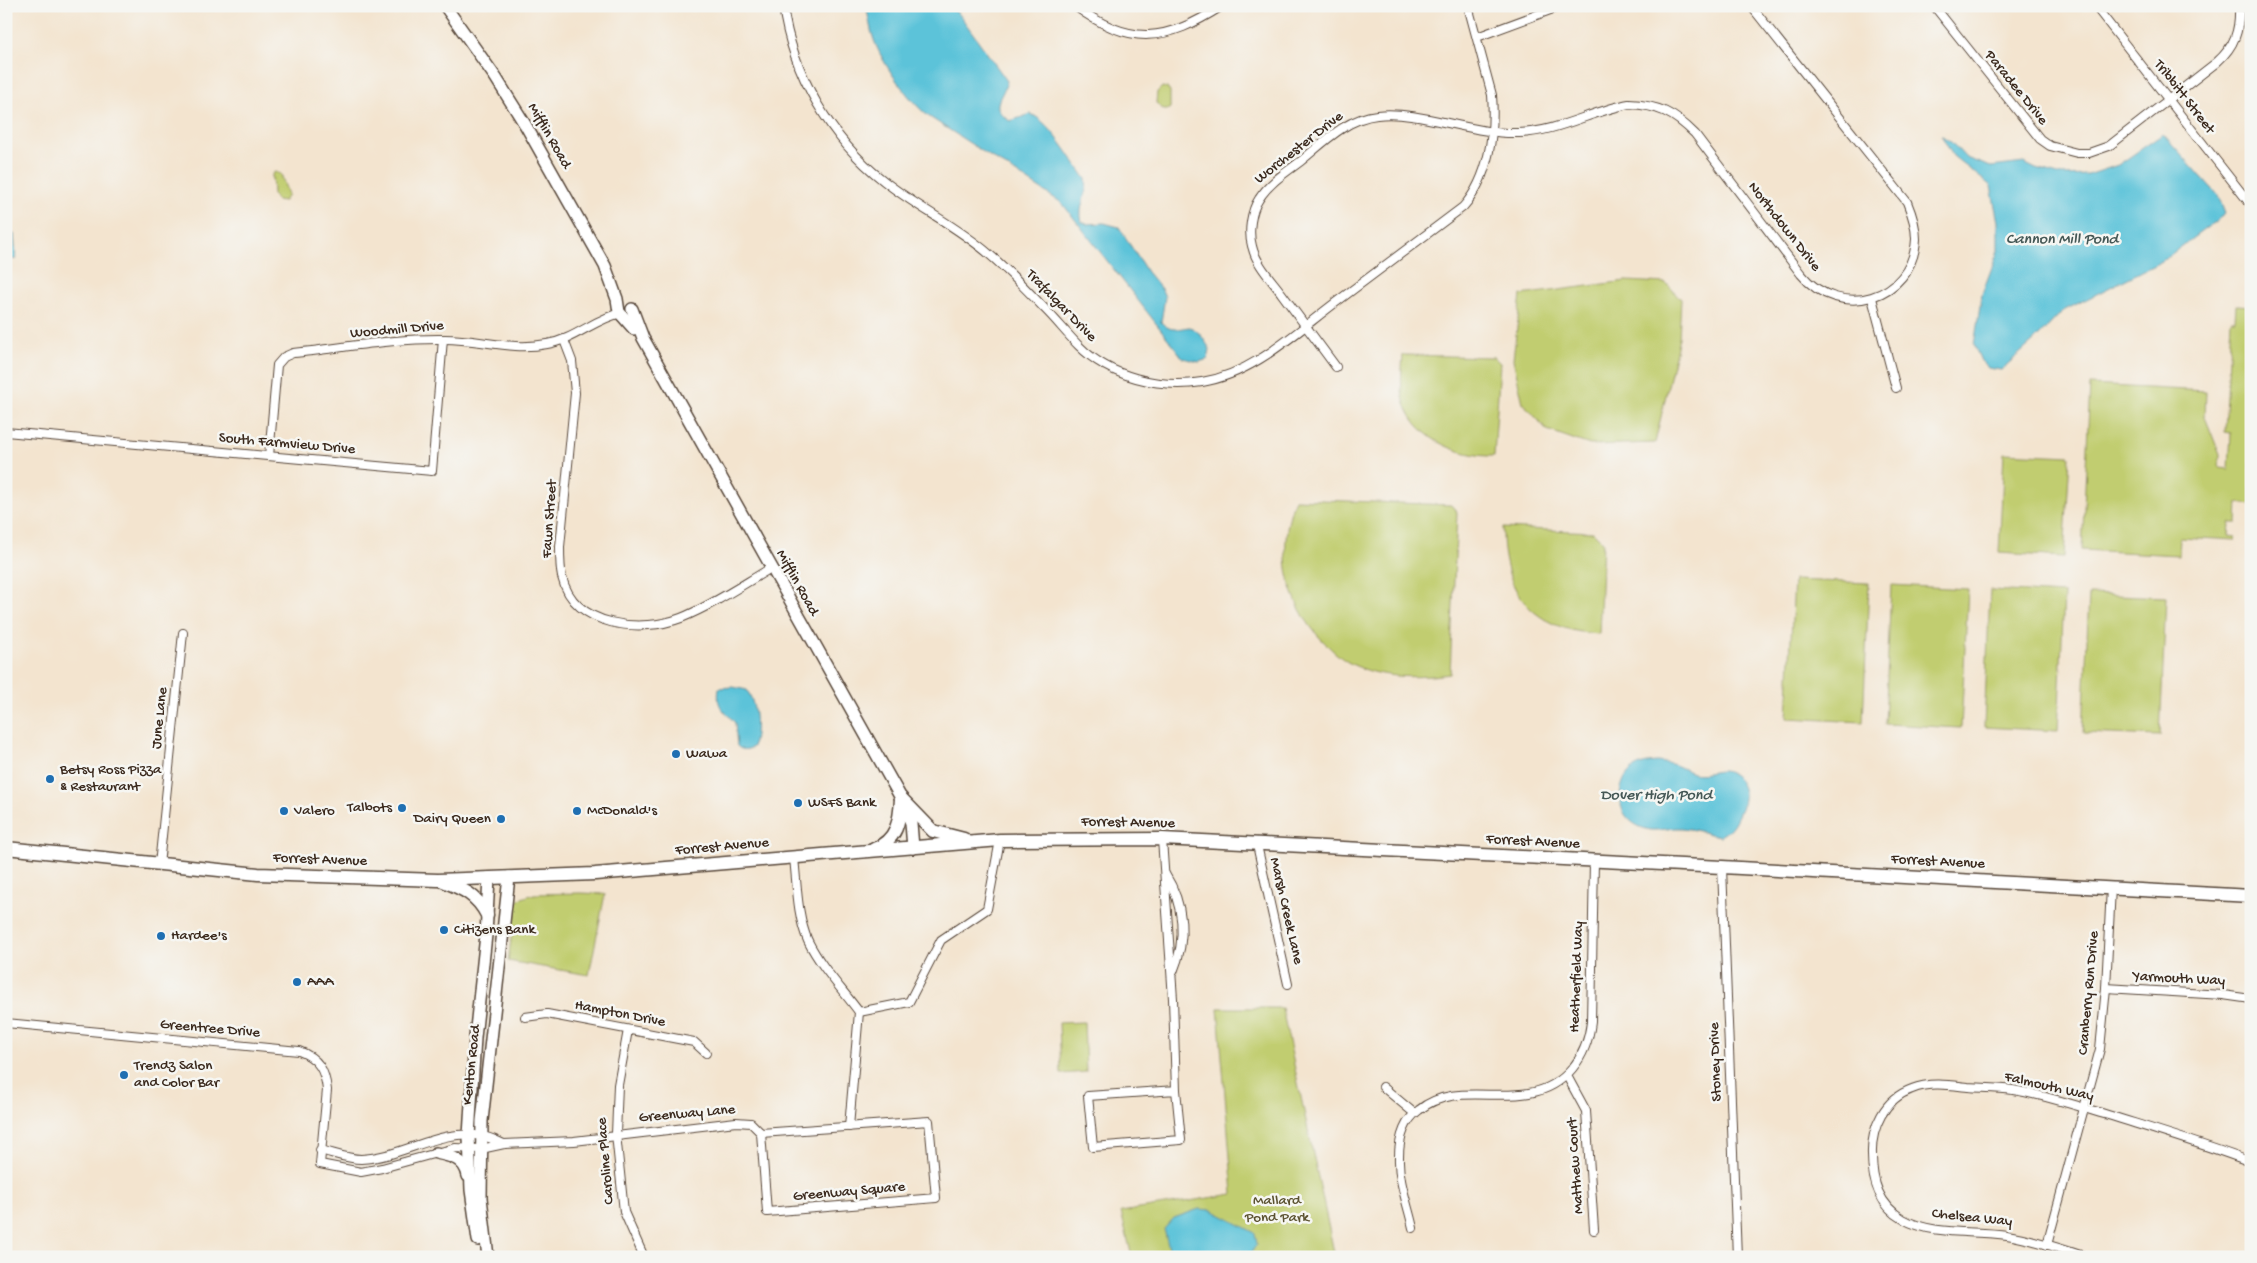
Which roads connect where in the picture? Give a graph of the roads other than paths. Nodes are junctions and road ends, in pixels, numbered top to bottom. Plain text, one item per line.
1 (445, 6) edge
2 (783, 6) edge
3 (1075, 6) edge
4 (1222, 6) edge
5 (1468, 6) edge
6 (1561, 6) edge
7 (1751, 6) edge
8 (1934, 6) edge
9 (2095, 6) edge
10 (2240, 6) edge
11 (1477, 37) junction
12 (2169, 99) junction
13 (1492, 132) junction
14 (2251, 205) edge
15 (1872, 298) junction
16 (623, 309) junction
17 (1305, 325) junction
18 (443, 339) junction
19 (564, 340) junction
20 (1336, 367) dead end
21 (1896, 388) dead end
22 (6, 432) edge
23 (269, 456) junction
24 (771, 568) junction
25 (183, 633) dead end
26 (901, 798) junction
27 (1162, 839) junction
28 (1000, 840) junction
29 (981, 842) junction
30 (1257, 845) junction
31 (6, 848) edge
32 (913, 848) junction
33 (867, 852) junction
34 (794, 858) junction
35 (1594, 861) junction
36 (159, 865) junction
37 (1722, 866) junction
38 (1164, 872) junction
39 (508, 877) junction
40 (488, 878) junction
41 (438, 880) junction
42 (2111, 887) junction
43 (2251, 896) edge
44 (487, 915) junction
45 (1171, 975) junction
46 (1288, 984) dead end
47 (2106, 988) junction
48 (2251, 999) edge
49 (859, 1012) junction
50 (525, 1017) dead end
51 (6, 1023) edge
52 (628, 1030) junction
53 (706, 1053) dead end
54 (1567, 1076) junction
55 (1383, 1087) dead end
56 (1176, 1090) junction
57 (2084, 1108) junction
58 (1414, 1113) junction
59 (929, 1121) joint
60 (849, 1127) junction
61 (761, 1132) junction
62 (616, 1134) junction
63 (482, 1135) junction
64 (469, 1136) junction
65 (504, 1144) junction
66 (475, 1149) junction
67 (1872, 1149) joint
68 (320, 1150) junction
69 (436, 1153) junction
70 (2251, 1162) edge
71 (471, 1190) junction
72 (1413, 1228) dead end
73 (1594, 1230) dead end
74 (2047, 1245) junction
75 (643, 1256) edge
76 (481, 1257) edge
77 (488, 1257) edge
78 (1737, 1257) edge
79 (2087, 1257) edge

1 - 16 main road, Mifflin Road
2 - 17 street, Trafalgar Drive
3 - 4 street
5 - 11 street, Trafalgar Drive
6 - 11 street
7 - 15 street, Northdown Drive
8 - 12 street, Paradee Drive
9 - 12 street, Tribbitt Street
10 - 12 street, Paradee Drive
11 - 13 street, Trafalgar Drive
12 - 14 street, Tribbitt Street
13 - 15 street, Northdown Drive
13 - 17 street, Trafalgar Drive
13 - 17 street, Worchester Drive
15 - 21 street
16 - 19 street, Woodmill Drive
16 - 24 main road, Mifflin Road
17 - 20 street, Worchester Drive
18 - 19 street, Woodmill Drive
18 - 23 street, Woodmill Drive
18 - 23 street, South Farmview Drive
19 - 24 street, Fawn Street
22 - 23 street, South Farmview Drive
24 - 26 main road, Mifflin Road
25 - 36 street, June Lane
26 - 29 highway
26 - 32 main road, Mifflin Road
26 - 33 highway
27 - 28 highway, Forrest Avenue
27 - 30 highway, Forrest Avenue
27 - 38 street
28 - 29 highway, Forrest Avenue
28 - 49 street
29 - 32 highway, Forrest Avenue
30 - 35 highway, Forrest Avenue
30 - 46 street, Marsh Creek Lane
31 - 36 highway, Forrest Avenue
32 - 33 highway, Forrest Avenue
33 - 34 highway, Forrest Avenue
34 - 39 highway, Forrest Avenue
34 - 49 street
35 - 37 highway, Forrest Avenue
35 - 54 street, Heatherfield Way
36 - 41 highway, Forrest Avenue
37 - 42 highway, Forrest Avenue
37 - 78 street, Stoney Drive
38 - 45 street
38 - 45 street
39 - 40 highway, Forrest Avenue
39 - 63 main road, Kenton Road
40 - 41 highway, Forrest Avenue
40 - 44 main road, Kenton Road
41 - 44 highway
42 - 43 highway, Forrest Avenue
42 - 47 street, Cranberry Run Drive
44 - 64 main road, Kenton Road
45 - 56 street
47 - 48 street, Yarmouth Way
47 - 57 street, Cranberry Run Drive
49 - 60 street
50 - 52 street, Hampton Drive
51 - 68 street, Greentree Drive
52 - 53 street, Hampton Drive
52 - 62 street, Caroline Place
54 - 58 street, Heatherfield Way
54 - 73 street, Matthew Court
55 - 58 street
56 - 56 street
57 - 67 street, Falmouth Way
57 - 70 street, Falmouth Way
57 - 74 street, Cranberry Run Drive
58 - 72 street
59 - 60 street, Greenway Lane
59 - 61 street, Greenway Square
60 - 61 street, Greenway Lane
61 - 62 street, Greenway Lane
62 - 65 street, Greenway Lane
62 - 75 street, Caroline Place
63 - 64 street
63 - 65 street, Greenway Lane
63 - 66 main road, Kenton Road
64 - 66 main road, Kenton Road
64 - 68 street
65 - 66 street, Greenway Lane
66 - 69 street, Greentree Drive
66 - 71 main road, Kenton Road
66 - 77 main road, Kenton Road
67 - 74 street, Chelsea Way
68 - 69 street, Greentree Drive
69 - 71 main road
71 - 76 main road, Kenton Road
74 - 79 street, Chelsea Way

